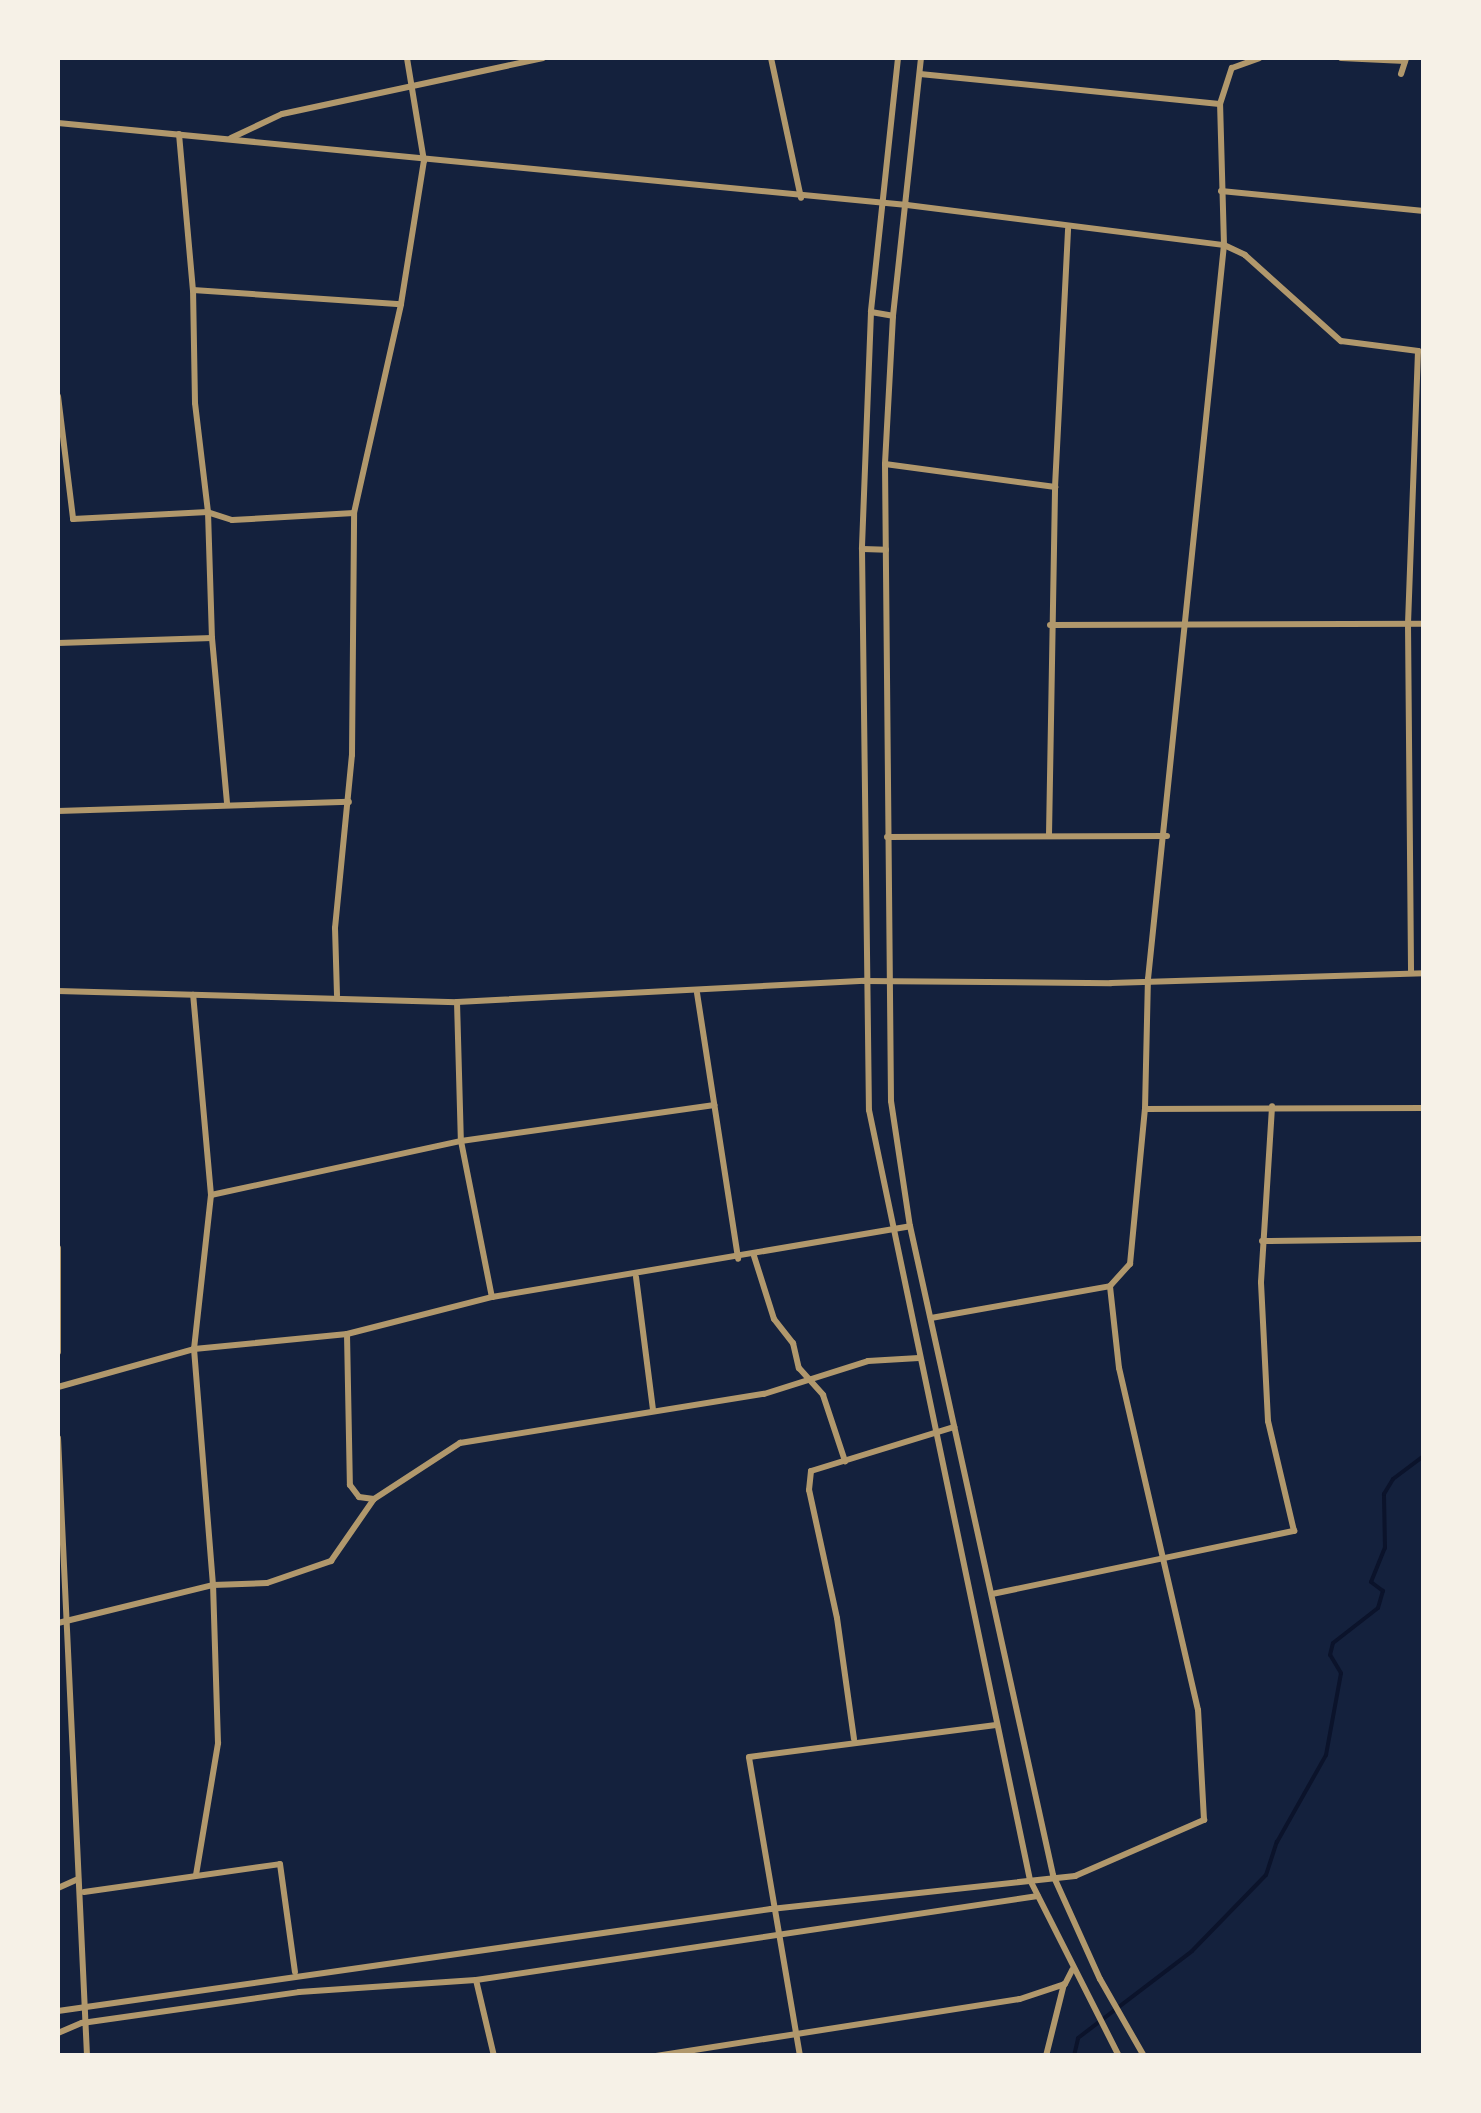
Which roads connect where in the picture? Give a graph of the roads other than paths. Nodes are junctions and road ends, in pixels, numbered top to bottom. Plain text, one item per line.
1 (408, 58) edge
2 (543, 58) edge
3 (771, 58) edge
4 (898, 58) edge
5 (921, 58) edge
6 (1259, 58) edge
7 (1341, 58) edge
8 (1406, 59) edge
9 (920, 74) junction
10 (1402, 74) dead end
11 (414, 87) junction
12 (1220, 104) junction
13 (58, 123) edge
14 (179, 134) junction
15 (230, 138) junction
16 (424, 160) junction
17 (1221, 190) junction
18 (801, 198) junction
19 (885, 204) junction
20 (906, 205) junction
21 (1424, 211) edge
22 (1068, 229) junction
23 (1224, 245) junction
24 (193, 290) junction
25 (401, 304) junction
26 (872, 312) junction
27 (893, 316) junction
28 (58, 396) edge
29 (1420, 443) edge
30 (885, 464) junction
31 (1055, 487) junction
32 (208, 512) junction
33 (354, 512) junction
34 (862, 549) junction
35 (886, 550) junction
36 (1185, 624) junction
37 (1408, 624) junction
38 (1424, 624) edge
39 (1050, 626) junction
40 (212, 638) junction
41 (58, 644) edge
42 (348, 802) junction
43 (227, 804) junction
44 (58, 811) edge
45 (1049, 836) junction
46 (1167, 836) junction
47 (887, 838) junction
48 (1411, 972) junction
49 (1424, 972) edge
50 (1148, 979) junction
51 (864, 981) junction
52 (886, 981) junction
53 (58, 991) edge
54 (697, 993) junction
55 (193, 995) junction
56 (336, 995) junction
57 (457, 1002) junction
58 (714, 1105) junction
59 (1272, 1106) junction
60 (1424, 1108) edge
61 (1145, 1109) junction
62 (461, 1141) junction
63 (211, 1195) junction
64 (910, 1226) junction
65 (891, 1229) junction
66 (1421, 1239) edge
67 (1262, 1241) junction
68 (58, 1248) edge
69 (754, 1256) junction
70 (738, 1259) junction
71 (636, 1277) junction
72 (1110, 1286) junction
73 (492, 1298) junction
74 (931, 1318) junction
75 (346, 1334) junction
76 (194, 1349) junction
77 (58, 1352) edge
78 (919, 1358) junction
79 (812, 1380) junction
80 (58, 1387) edge
81 (653, 1410) junction
82 (954, 1426) junction
83 (934, 1431) junction
84 (58, 1438) edge
85 (845, 1462) junction
86 (374, 1499) junction
87 (61, 1521) edge
88 (1166, 1560) junction
89 (213, 1585) junction
90 (992, 1594) junction
91 (68, 1618) junction
92 (58, 1623) edge
93 (996, 1725) junction
94 (854, 1739) junction
95 (1053, 1875) junction
96 (196, 1876) junction
97 (78, 1880) junction
98 (1030, 1880) junction
99 (58, 1888) edge
100 (84, 1892) junction
101 (1038, 1896) junction
102 (771, 1909) junction
103 (775, 1932) junction
104 (1073, 1969) junction
105 (296, 1972) junction
106 (476, 1980) junction
107 (1064, 1984) junction
108 (80, 2003) junction
109 (58, 2011) edge
110 (82, 2023) junction
111 (58, 2033) edge
112 (793, 2033) junction
113 (684, 2054) edge
114 (86, 2056) edge
115 (494, 2056) edge
116 (656, 2056) edge
117 (800, 2056) edge
118 (1046, 2056) edge
119 (1119, 2056) edge
120 (1144, 2056) edge

1 - 11 street
2 - 11 street
3 - 18 street
4 - 19 street
5 - 9 street
6 - 12 street
7 - 8 street
8 - 10 street
9 - 12 street
9 - 20 street
11 - 15 street
11 - 16 street
12 - 17 street
13 - 14 street
14 - 15 street
14 - 24 street
15 - 16 street
16 - 18 street
16 - 25 street
17 - 21 street
17 - 23 street
18 - 19 street
19 - 20 street
19 - 26 street
20 - 22 street
20 - 27 street
22 - 23 street
22 - 31 street
23 - 29 street
23 - 36 street
24 - 25 street
24 - 32 street
25 - 33 street
26 - 27 street
26 - 34 street
27 - 30 street
28 - 32 street
29 - 37 street
30 - 31 street
30 - 35 street
31 - 39 street
32 - 33 street
32 - 40 street
33 - 42 street
34 - 35 street
34 - 51 street
35 - 47 street
36 - 37 street
36 - 39 street
36 - 46 street
37 - 38 street
37 - 48 street
39 - 45 street
40 - 41 street
40 - 43 street
42 - 43 street
42 - 56 street
43 - 44 street
45 - 46 street
45 - 47 street
46 - 50 street
47 - 52 street
48 - 49 street
48 - 50 street
50 - 52 street
50 - 61 street
51 - 52 street
51 - 54 street
51 - 65 street
52 - 64 street
53 - 55 street
54 - 57 street
54 - 58 street
55 - 56 street
55 - 63 street
56 - 57 street
57 - 62 street
58 - 62 street
58 - 70 street
59 - 60 street
59 - 61 street
59 - 67 street
61 - 72 street
62 - 63 street
62 - 73 street
63 - 76 street
64 - 65 street
64 - 74 street
65 - 69 street
65 - 78 street
66 - 67 street
67 - 88 street
68 - 77 street
69 - 70 street
69 - 79 street
70 - 71 street
71 - 73 street
71 - 81 street
72 - 74 street
72 - 88 street
73 - 75 street
74 - 82 street
75 - 76 street
75 - 86 street
76 - 80 street
76 - 89 street
78 - 79 street
78 - 83 street
79 - 81 street
79 - 85 street
81 - 86 street
82 - 83 street
82 - 90 street
83 - 85 street
83 - 93 street
84 - 87 street
85 - 94 street
86 - 89 street
87 - 91 street
88 - 90 street
88 - 95 street
89 - 91 street
89 - 96 street
90 - 95 street
91 - 92 street
91 - 97 street
93 - 94 street
93 - 98 street
94 - 102 street
95 - 98 street
95 - 120 street
96 - 100 street
96 - 105 street
97 - 99 street
97 - 100 street
98 - 101 street
98 - 102 street
100 - 108 street
101 - 103 street
101 - 104 street
102 - 103 street
102 - 105 street
103 - 106 street
103 - 112 street
104 - 107 street
104 - 119 street
105 - 108 street
106 - 110 street
106 - 115 street
107 - 112 street
107 - 118 street
108 - 109 street
108 - 110 street
110 - 111 street
110 - 114 street
112 - 113 street
112 - 117 street
113 - 116 street

